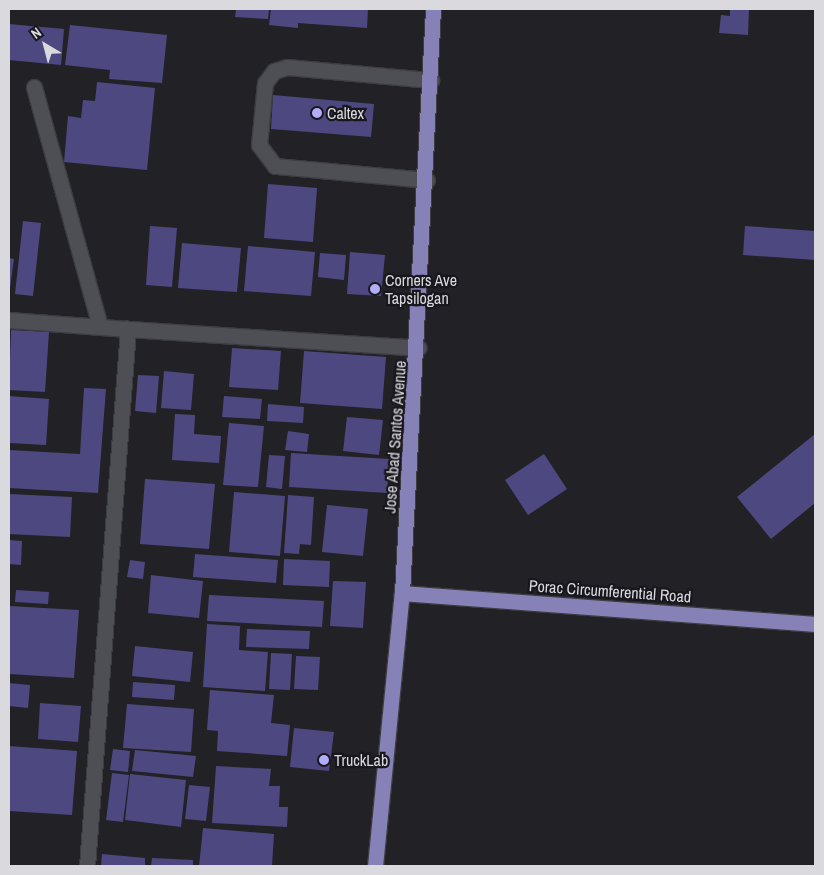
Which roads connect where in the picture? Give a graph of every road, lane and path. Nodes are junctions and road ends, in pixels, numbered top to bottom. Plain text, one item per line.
1 (433, 9) edge
2 (431, 80) junction
3 (34, 87) dead end
4 (426, 180) junction
5 (9, 320) edge
6 (100, 326) junction
7 (128, 329) junction
8 (418, 348) junction
9 (402, 593) junction
10 (815, 624) edge
11 (87, 866) edge
12 (375, 866) edge

1 - 2 main road, Jose Abad Santos Avenue
2 - 4 main road, Jose Abad Santos Avenue
2 - 4 street
3 - 6 street
4 - 8 main road, Jose Abad Santos Avenue
5 - 6 street
6 - 7 street
7 - 8 street
7 - 11 street
8 - 9 main road, Jose Abad Santos Avenue
9 - 10 main road, Porac Circumferential Road
9 - 12 main road, Jose Abad Santos Avenue

